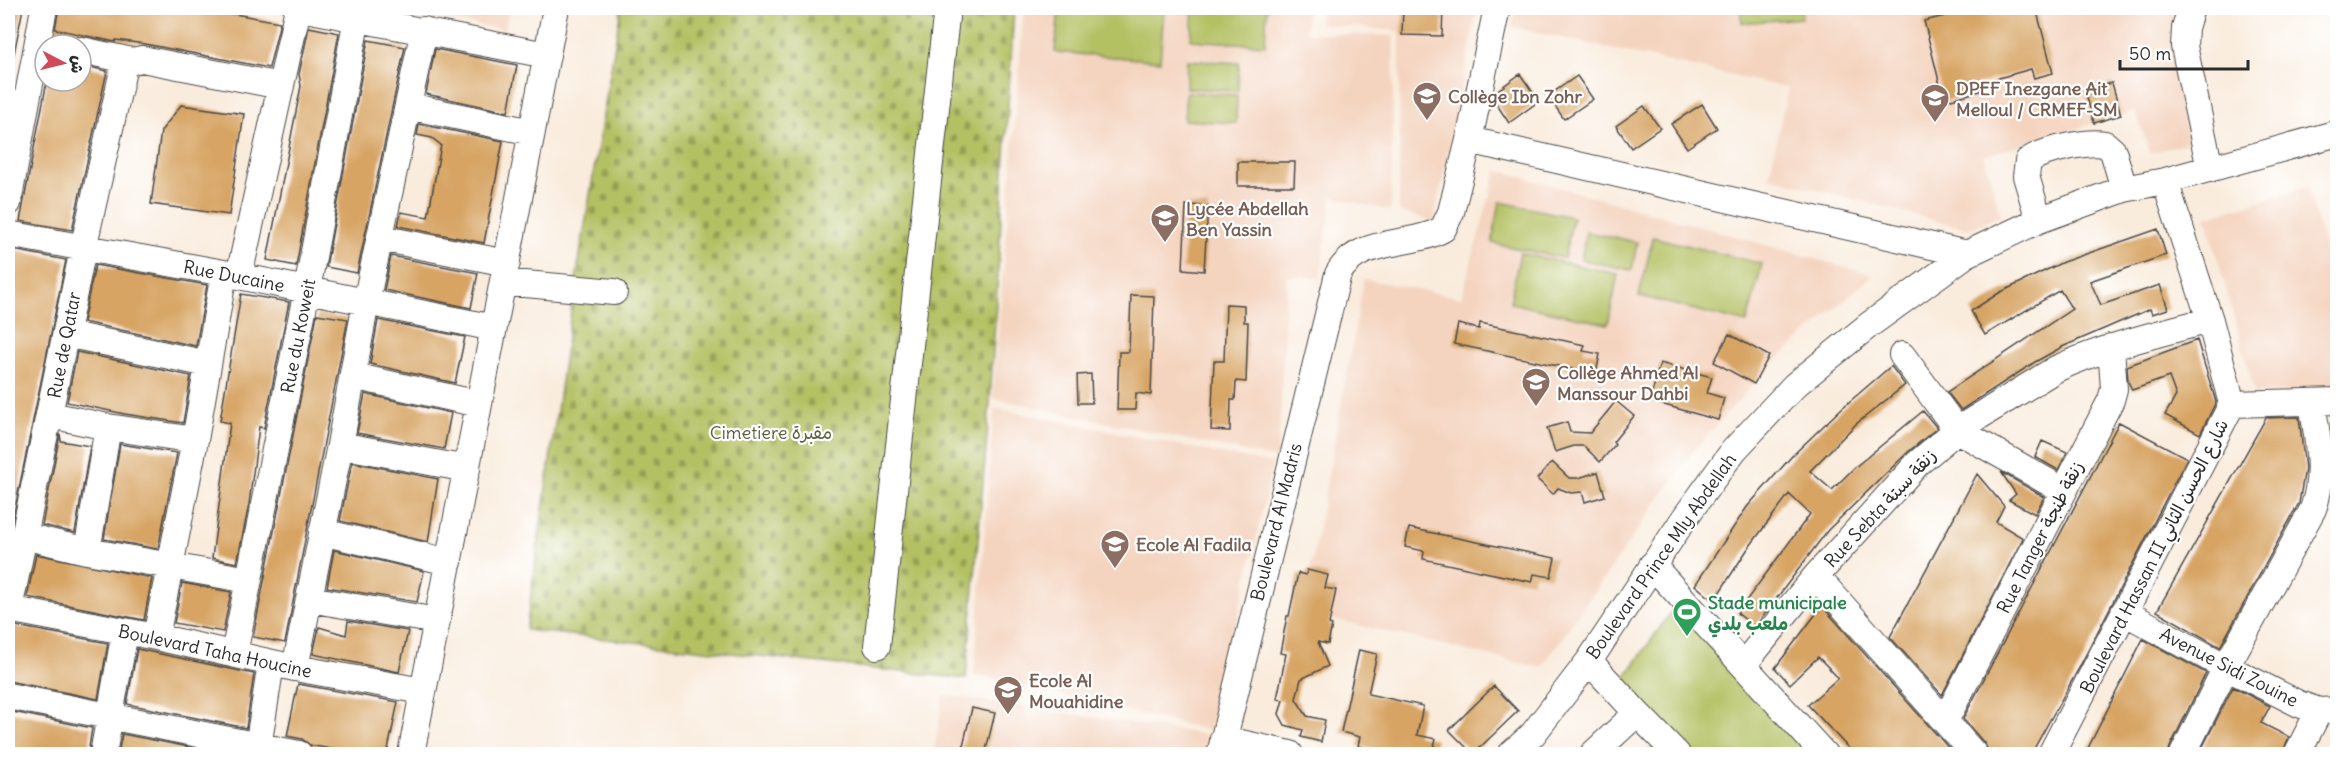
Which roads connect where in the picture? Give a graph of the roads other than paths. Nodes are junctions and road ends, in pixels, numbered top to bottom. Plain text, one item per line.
1 (44, 8) edge
2 (299, 8) edge
3 (556, 8) edge
4 (947, 8) edge
5 (1497, 8) edge
6 (2191, 8) edge
7 (357, 17) junction
8 (424, 30) junction
9 (45, 33) edge
10 (93, 55) edge
11 (547, 55) junction
12 (127, 68) junction
13 (33, 74) edge
14 (280, 86) junction
15 (408, 106) junction
16 (16, 114) edge
17 (532, 132) junction
18 (2337, 133) edge
19 (1469, 140) junction
20 (2210, 169) junction
21 (2165, 181) junction
22 (2124, 189) junction
23 (8, 203) edge
24 (2039, 220) junction
25 (8, 234) edge
26 (380, 238) junction
27 (83, 249) junction
28 (1967, 254) junction
29 (505, 273) junction
30 (231, 275) junction
31 (307, 290) junction
32 (614, 291) dead end
33 (366, 302) junction
34 (1876, 320) junction
35 (2210, 320) junction
36 (494, 328) junction
37 (66, 334) junction
38 (2111, 347) junction
39 (208, 364) junction
40 (353, 376) junction
41 (2337, 401) edge
42 (2312, 402) junction
43 (479, 404) junction
44 (2232, 404) junction
45 (50, 415) junction
46 (108, 427) junction
47 (1957, 430) junction
48 (195, 440) junction
49 (340, 445) junction
50 (467, 469) junction
51 (2064, 492) junction
52 (322, 532) junction
53 (24, 536) junction
54 (87, 551) junction
55 (449, 562) junction
56 (1652, 565) junction
57 (171, 566) junction
58 (1816, 576) junction
59 (249, 580) junction
60 (309, 599) junction
61 (8, 611) edge
62 (2124, 612) junction
63 (437, 621) junction
64 (125, 632) junction
65 (156, 637) junction
66 (877, 646) dead end
67 (234, 654) junction
68 (1589, 661) junction
69 (1743, 665) junction
70 (283, 666) junction
71 (2226, 668) junction
72 (423, 691) junction
73 (8, 696) edge
74 (2328, 710) edge
75 (1636, 713) junction
76 (111, 717) junction
77 (1945, 721) junction
78 (1221, 747) edge
79 (258, 750) edge
80 (103, 754) edge
81 (299, 754) edge
82 (411, 754) edge
83 (1290, 754) edge
84 (1511, 754) edge
85 (1593, 754) edge
86 (1677, 754) edge
87 (1824, 754) edge
88 (1974, 754) edge
89 (2051, 754) edge
90 (2183, 754) edge
91 (2297, 754) edge

1 - 9 street
2 - 7 street
2 - 14 street
3 - 11 street
4 - 66 street
5 - 19 street
6 - 20 street
7 - 8 street
7 - 31 street, Rue du Koweit
8 - 11 street
8 - 15 street
10 - 12 street
11 - 17 street
12 - 14 street
12 - 27 street, Rue de Qatar
13 - 16 street
14 - 30 street
15 - 17 street
15 - 26 street
16 - 23 street
17 - 29 street
18 - 20 street, Boulevard Prince Mly Abdellah
19 - 28 street
19 - 78 street, Boulevard Al Madris
20 - 21 street, Boulevard Prince Mly Abdellah
21 - 22 street, Boulevard Prince Mly Abdellah
21 - 35 street, Boulevard Hassan II شارع الحسن الثاني
22 - 24 street, Boulevard Prince Mly Abdellah
22 - 24 street
24 - 28 street, Boulevard Prince Mly Abdellah
25 - 27 street, Rue Ducaine
26 - 29 street
26 - 33 street
27 - 30 street, Rue Ducaine
27 - 37 street, Rue de Qatar
28 - 34 street, Boulevard Prince Mly Abdellah
29 - 32 street
29 - 36 street
30 - 31 street, Rue Ducaine
30 - 39 street
31 - 33 street, Rue Ducaine
31 - 59 street, Rue du Koweit
33 - 36 street, Rue Ducaine
33 - 40 street
34 - 47 street
34 - 56 street, Boulevard Prince Mly Abdellah
35 - 38 street, Rue Sebta زنقة سبتة
35 - 44 street, Boulevard Hassan II شارع الحسن الثاني
36 - 43 street
37 - 39 street
37 - 45 street, Rue de Qatar
38 - 47 street, Rue Sebta زنقة سبتة
38 - 51 street, Rue Tanger زنقة طنجة
39 - 48 street
40 - 43 street
40 - 49 street
41 - 42 street
42 - 44 street
42 - 71 street
43 - 50 street
44 - 62 street, Boulevard Hassan II شارع الحسن الثاني
45 - 46 street
45 - 53 street, Rue de Qatar
46 - 48 street
46 - 54 street
47 - 51 street
47 - 58 street, Rue Sebta زنقة سبتة
48 - 57 street
49 - 50 street
49 - 52 street
50 - 55 street
51 - 77 street, Rue Tanger زنقة طنجة
52 - 55 street
52 - 60 street
53 - 54 street
53 - 61 street, Rue de Qatar
54 - 57 street
55 - 63 street
56 - 68 street, Boulevard Prince Mly Abdellah
56 - 69 street
57 - 59 street
57 - 65 street
58 - 69 street, Rue Sebta زنقة سبتة
58 - 77 street
59 - 67 street, Rue du Koweit
60 - 63 street
60 - 70 street
61 - 64 street, Boulevard Taha Houcine
62 - 71 street, Avenue Sidi Zouine
62 - 89 street, Boulevard Hassan II شارع الحسن الثاني
63 - 72 street
64 - 65 street, Boulevard Taha Houcine
64 - 76 street
65 - 67 street, Boulevard Taha Houcine
67 - 70 street, Boulevard Taha Houcine
68 - 75 street
68 - 84 street, Boulevard Prince Mly Abdellah
69 - 87 street
70 - 72 street, Boulevard Taha Houcine
70 - 79 street
71 - 74 street, Avenue Sidi Zouine
71 - 90 street
72 - 82 street
73 - 76 street
74 - 91 street
75 - 85 street
75 - 86 street
76 - 79 street
76 - 80 street
77 - 88 street
78 - 83 street
79 - 81 street

